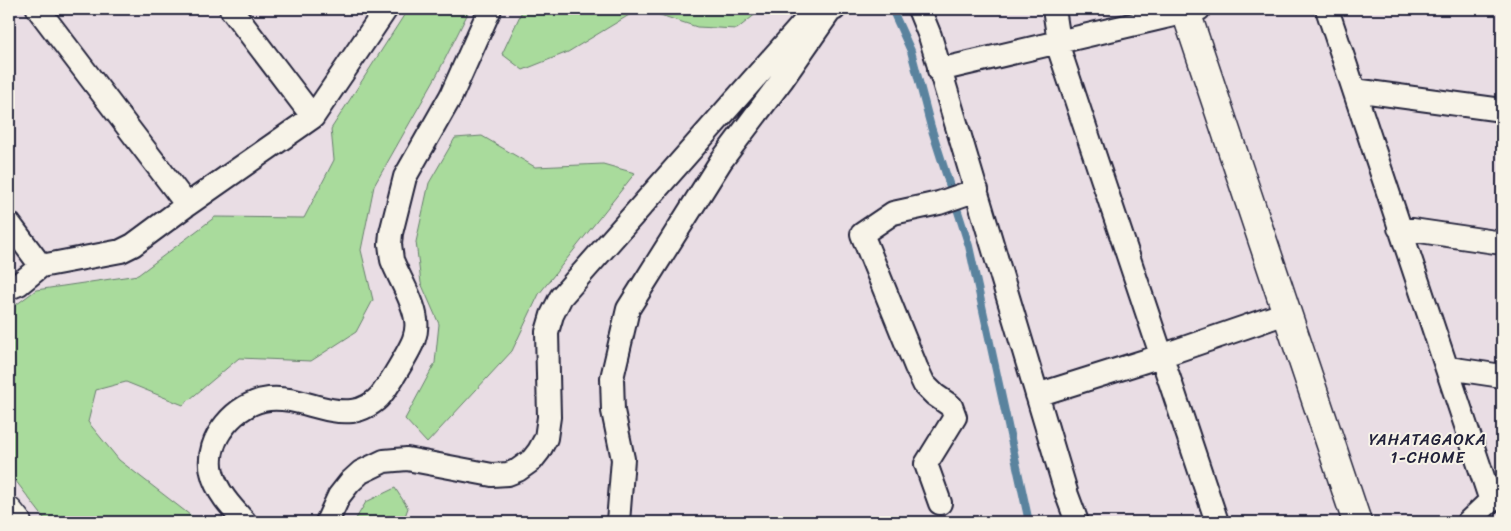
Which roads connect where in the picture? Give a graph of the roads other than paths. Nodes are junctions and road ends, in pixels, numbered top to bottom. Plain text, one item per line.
1 (38, 9) edge
2 (231, 9) edge
3 (386, 9) edge
4 (490, 9) edge
5 (919, 9) edge
6 (1054, 9) edge
7 (1327, 9) edge
8 (832, 10) edge
9 (1190, 10) edge
10 (1057, 43) junction
11 (939, 70) junction
12 (1354, 90) junction
13 (1502, 110) edge
14 (313, 117) junction
15 (972, 192) junction
16 (187, 204) junction
17 (9, 223) edge
18 (1399, 228) junction
19 (1502, 243) edge
20 (42, 266) junction
21 (9, 288) edge
22 (1286, 313) junction
23 (1161, 356) junction
24 (1448, 368) junction
25 (1502, 376) edge
26 (1037, 394) junction
27 (1497, 496) edge
28 (940, 503) dead end
29 (9, 512) edge
30 (16, 522) edge
31 (245, 522) edge
32 (328, 522) edge
33 (618, 522) edge
34 (1077, 522) edge
35 (1217, 522) edge
36 (1357, 522) edge
37 (1468, 522) edge

1 - 16 street
2 - 14 street
3 - 14 street
4 - 31 street
5 - 11 street
6 - 10 street
7 - 12 street
8 - 32 street
8 - 33 street
9 - 10 street
9 - 22 street
10 - 11 street
10 - 23 street
11 - 15 street
12 - 13 street
12 - 18 street
14 - 16 street
15 - 26 street
15 - 28 street
16 - 20 street
17 - 20 street
18 - 19 street
18 - 24 street
20 - 21 street
22 - 23 street
22 - 36 street
23 - 26 street
23 - 35 street
24 - 25 street
24 - 27 street
26 - 34 street
27 - 37 street
29 - 30 street

